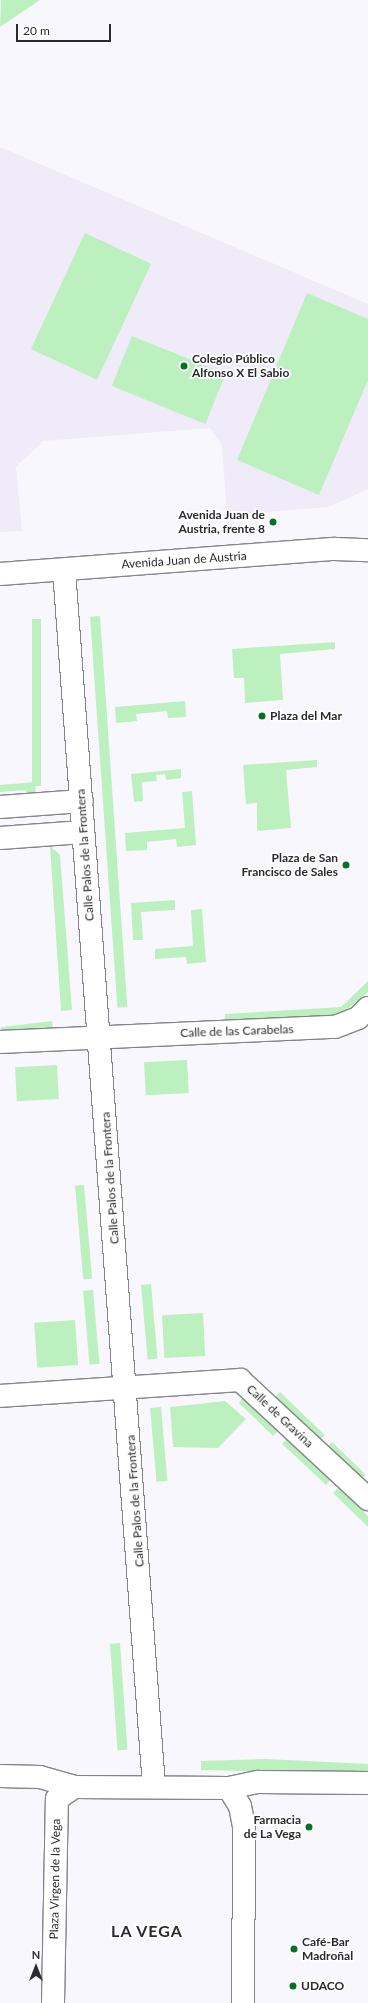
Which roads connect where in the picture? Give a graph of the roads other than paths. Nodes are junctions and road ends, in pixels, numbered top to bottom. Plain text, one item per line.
1 (367, 547) edge
2 (64, 570) junction
3 (0, 574) edge
4 (82, 801) junction
5 (0, 807) edge
6 (83, 832) junction
7 (0, 838) edge
8 (365, 1017) edge
9 (100, 1037) junction
10 (0, 1042) edge
11 (126, 1386) junction
12 (0, 1396) edge
13 (368, 1499) edge
14 (0, 1776) edge
15 (368, 1783) edge
16 (74, 1787) junction
17 (154, 1787) junction
18 (229, 1788) junction
19 (53, 2003) edge
20 (242, 2003) edge

1 - 2 street, Avenida Juan de Austria
2 - 3 street, Avenida Juan de Austria
2 - 4 street, Calle Palos de la Frontera
4 - 5 street
4 - 6 street, Calle Palos de la Frontera
6 - 7 street
6 - 9 street, Calle Palos de la Frontera
8 - 9 street, Calle de las Carabelas
9 - 10 street, Calle de las Carabelas
9 - 11 street, Calle Palos de la Frontera
11 - 12 street, Calle de Gravina
11 - 13 street, Calle de Gravina
11 - 17 street, Calle Palos de la Frontera
14 - 16 street
15 - 18 street
16 - 17 street
16 - 19 street, Plaza Virgen de la Vega
17 - 18 street
18 - 20 street

